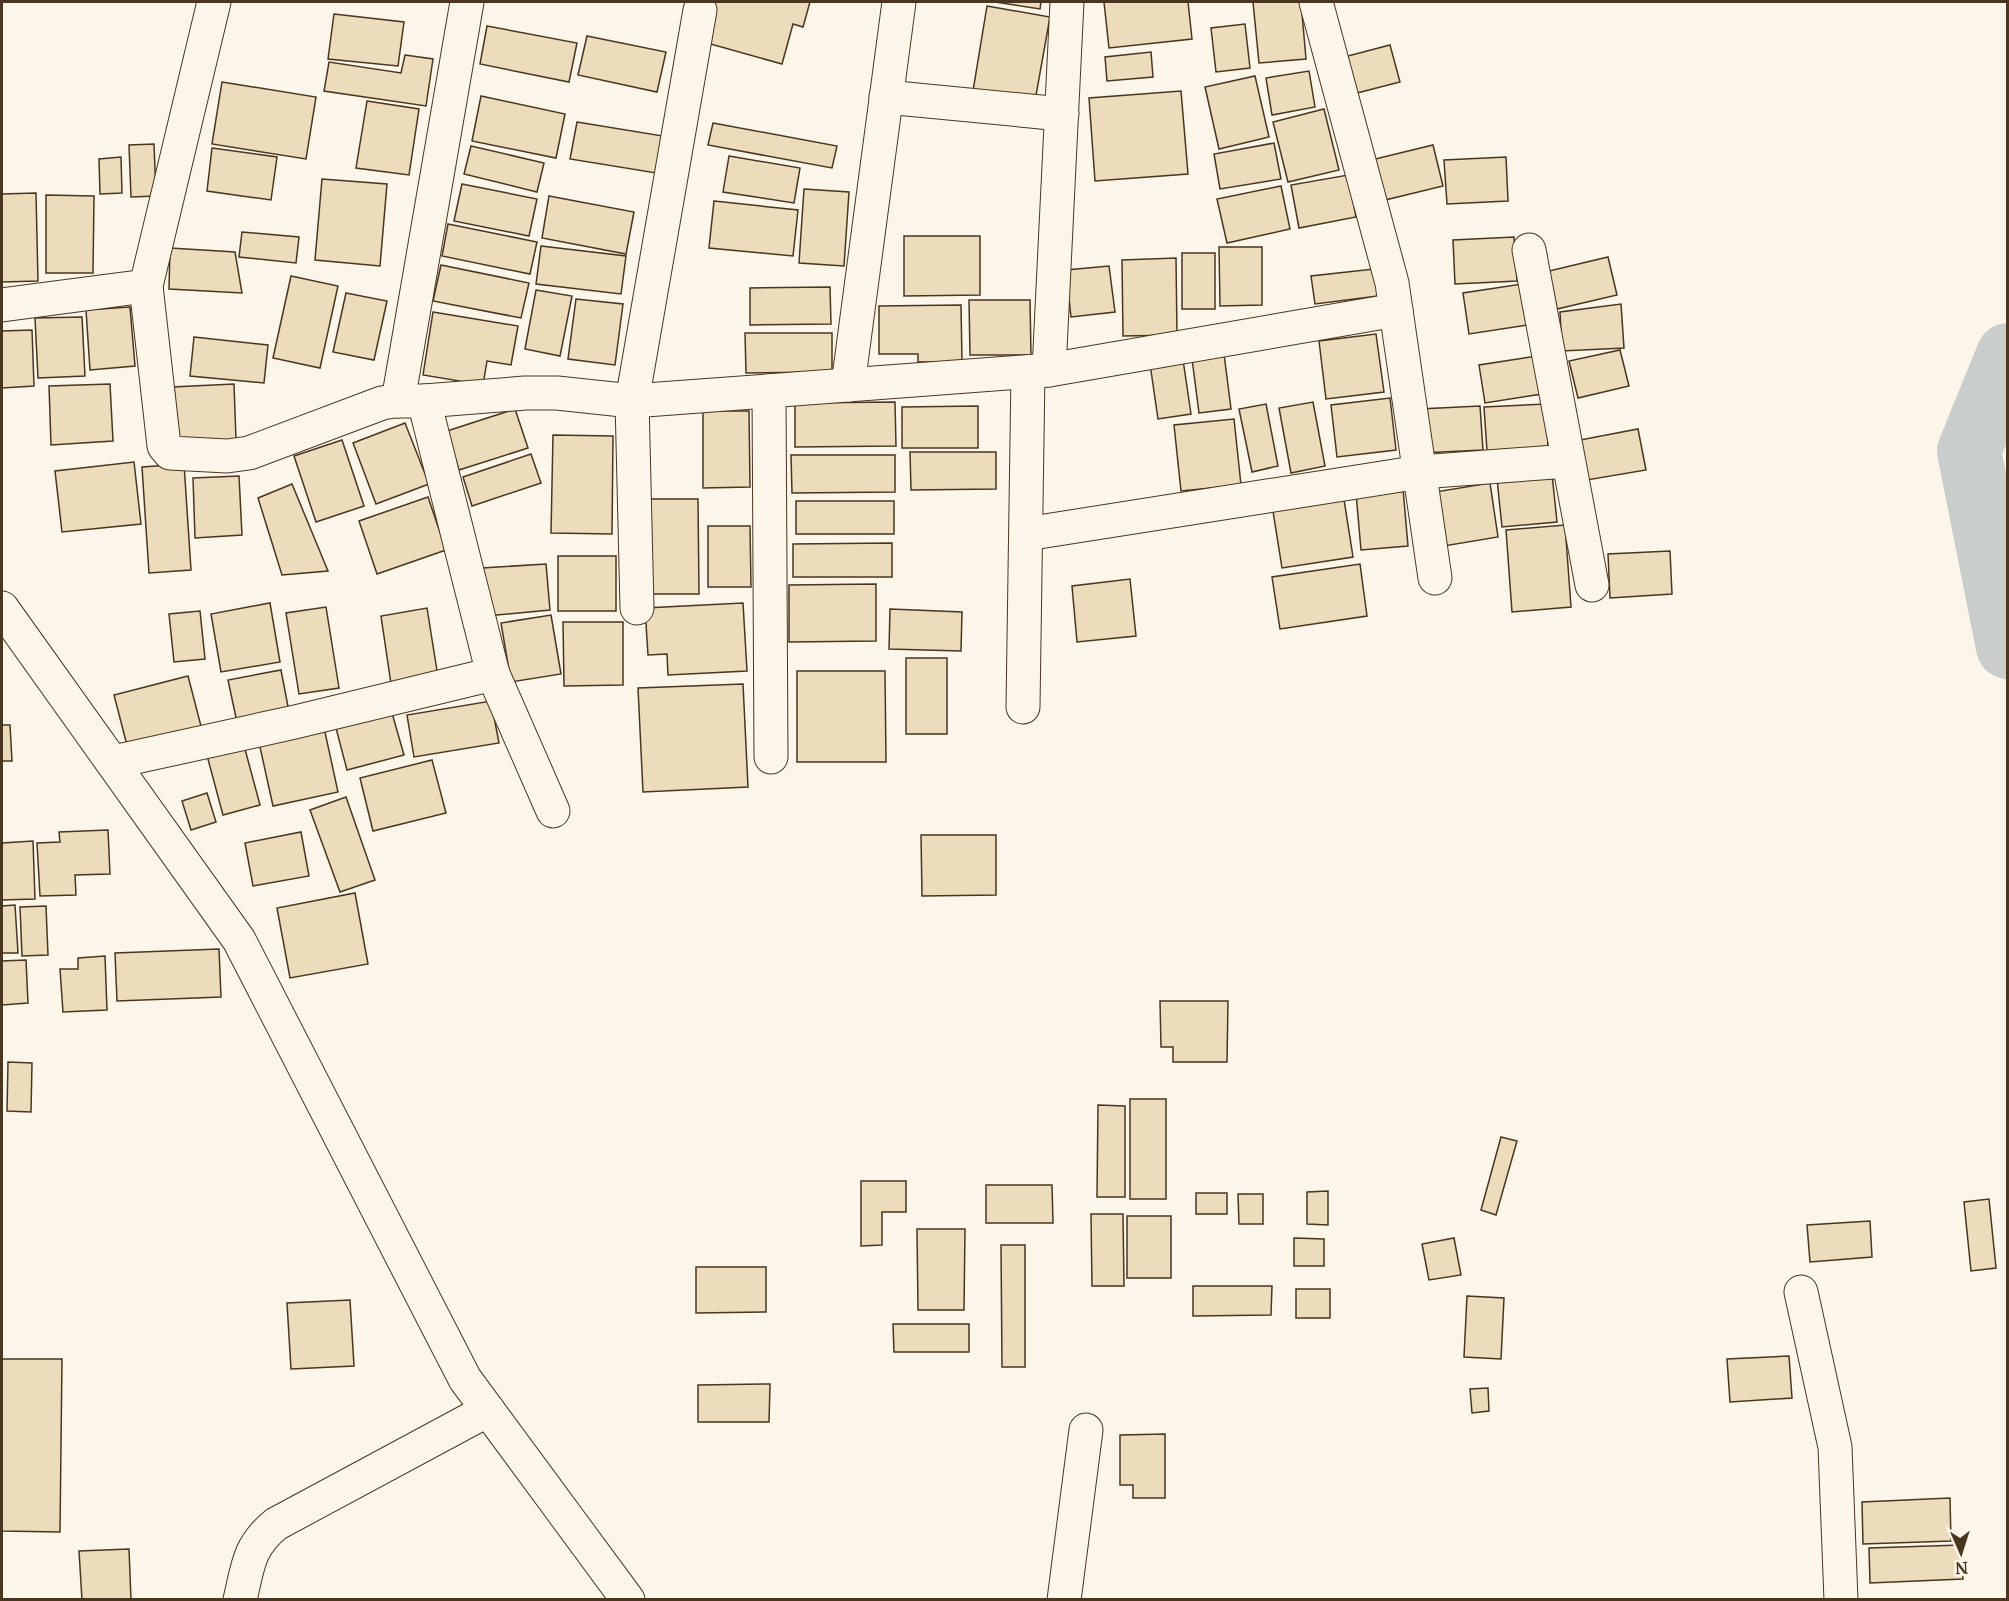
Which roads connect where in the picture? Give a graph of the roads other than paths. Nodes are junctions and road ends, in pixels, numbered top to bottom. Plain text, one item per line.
1 (214, 2) edge
2 (467, 2) edge
3 (898, 2) edge
4 (1067, 2) edge
5 (1316, 2) edge
6 (700, 10) dead end
7 (886, 98) junction
8 (1062, 114) junction
9 (1529, 250) dead end
10 (146, 286) junction
11 (2, 305) edge
12 (1396, 310) junction
13 (1039, 371) junction
14 (848, 385) junction
15 (769, 391) junction
16 (411, 401) junction
17 (632, 401) junction
18 (1568, 461) junction
19 (1420, 472) junction
20 (1026, 534) junction
21 (1435, 578) dead end
22 (1592, 585) dead end
23 (637, 608) dead end
24 (3, 611) edge
25 (493, 674) junction
26 (1023, 707) dead end
27 (771, 757) dead end
28 (113, 762) junction
29 (554, 811) dead end
30 (1801, 1292) dead end
31 (488, 1410) junction
32 (1086, 1430) dead end
33 (240, 1599) edge
34 (628, 1599) edge
35 (1064, 1599) edge
36 (1841, 1599) edge

1 - 10 street
2 - 16 street
3 - 7 street
4 - 8 street
5 - 12 street
6 - 17 street
7 - 8 street
7 - 14 street
8 - 13 street
9 - 18 street
10 - 11 street
10 - 16 street
12 - 13 street
12 - 19 street
13 - 14 street
13 - 20 street
14 - 15 street
15 - 17 street
15 - 27 street
16 - 17 street
16 - 25 street
17 - 23 street
18 - 19 street
18 - 22 street
19 - 20 street
19 - 21 street
20 - 26 street
24 - 28 street
25 - 28 street
25 - 29 street
28 - 31 street
30 - 36 street
31 - 33 street
31 - 34 street
32 - 35 street

